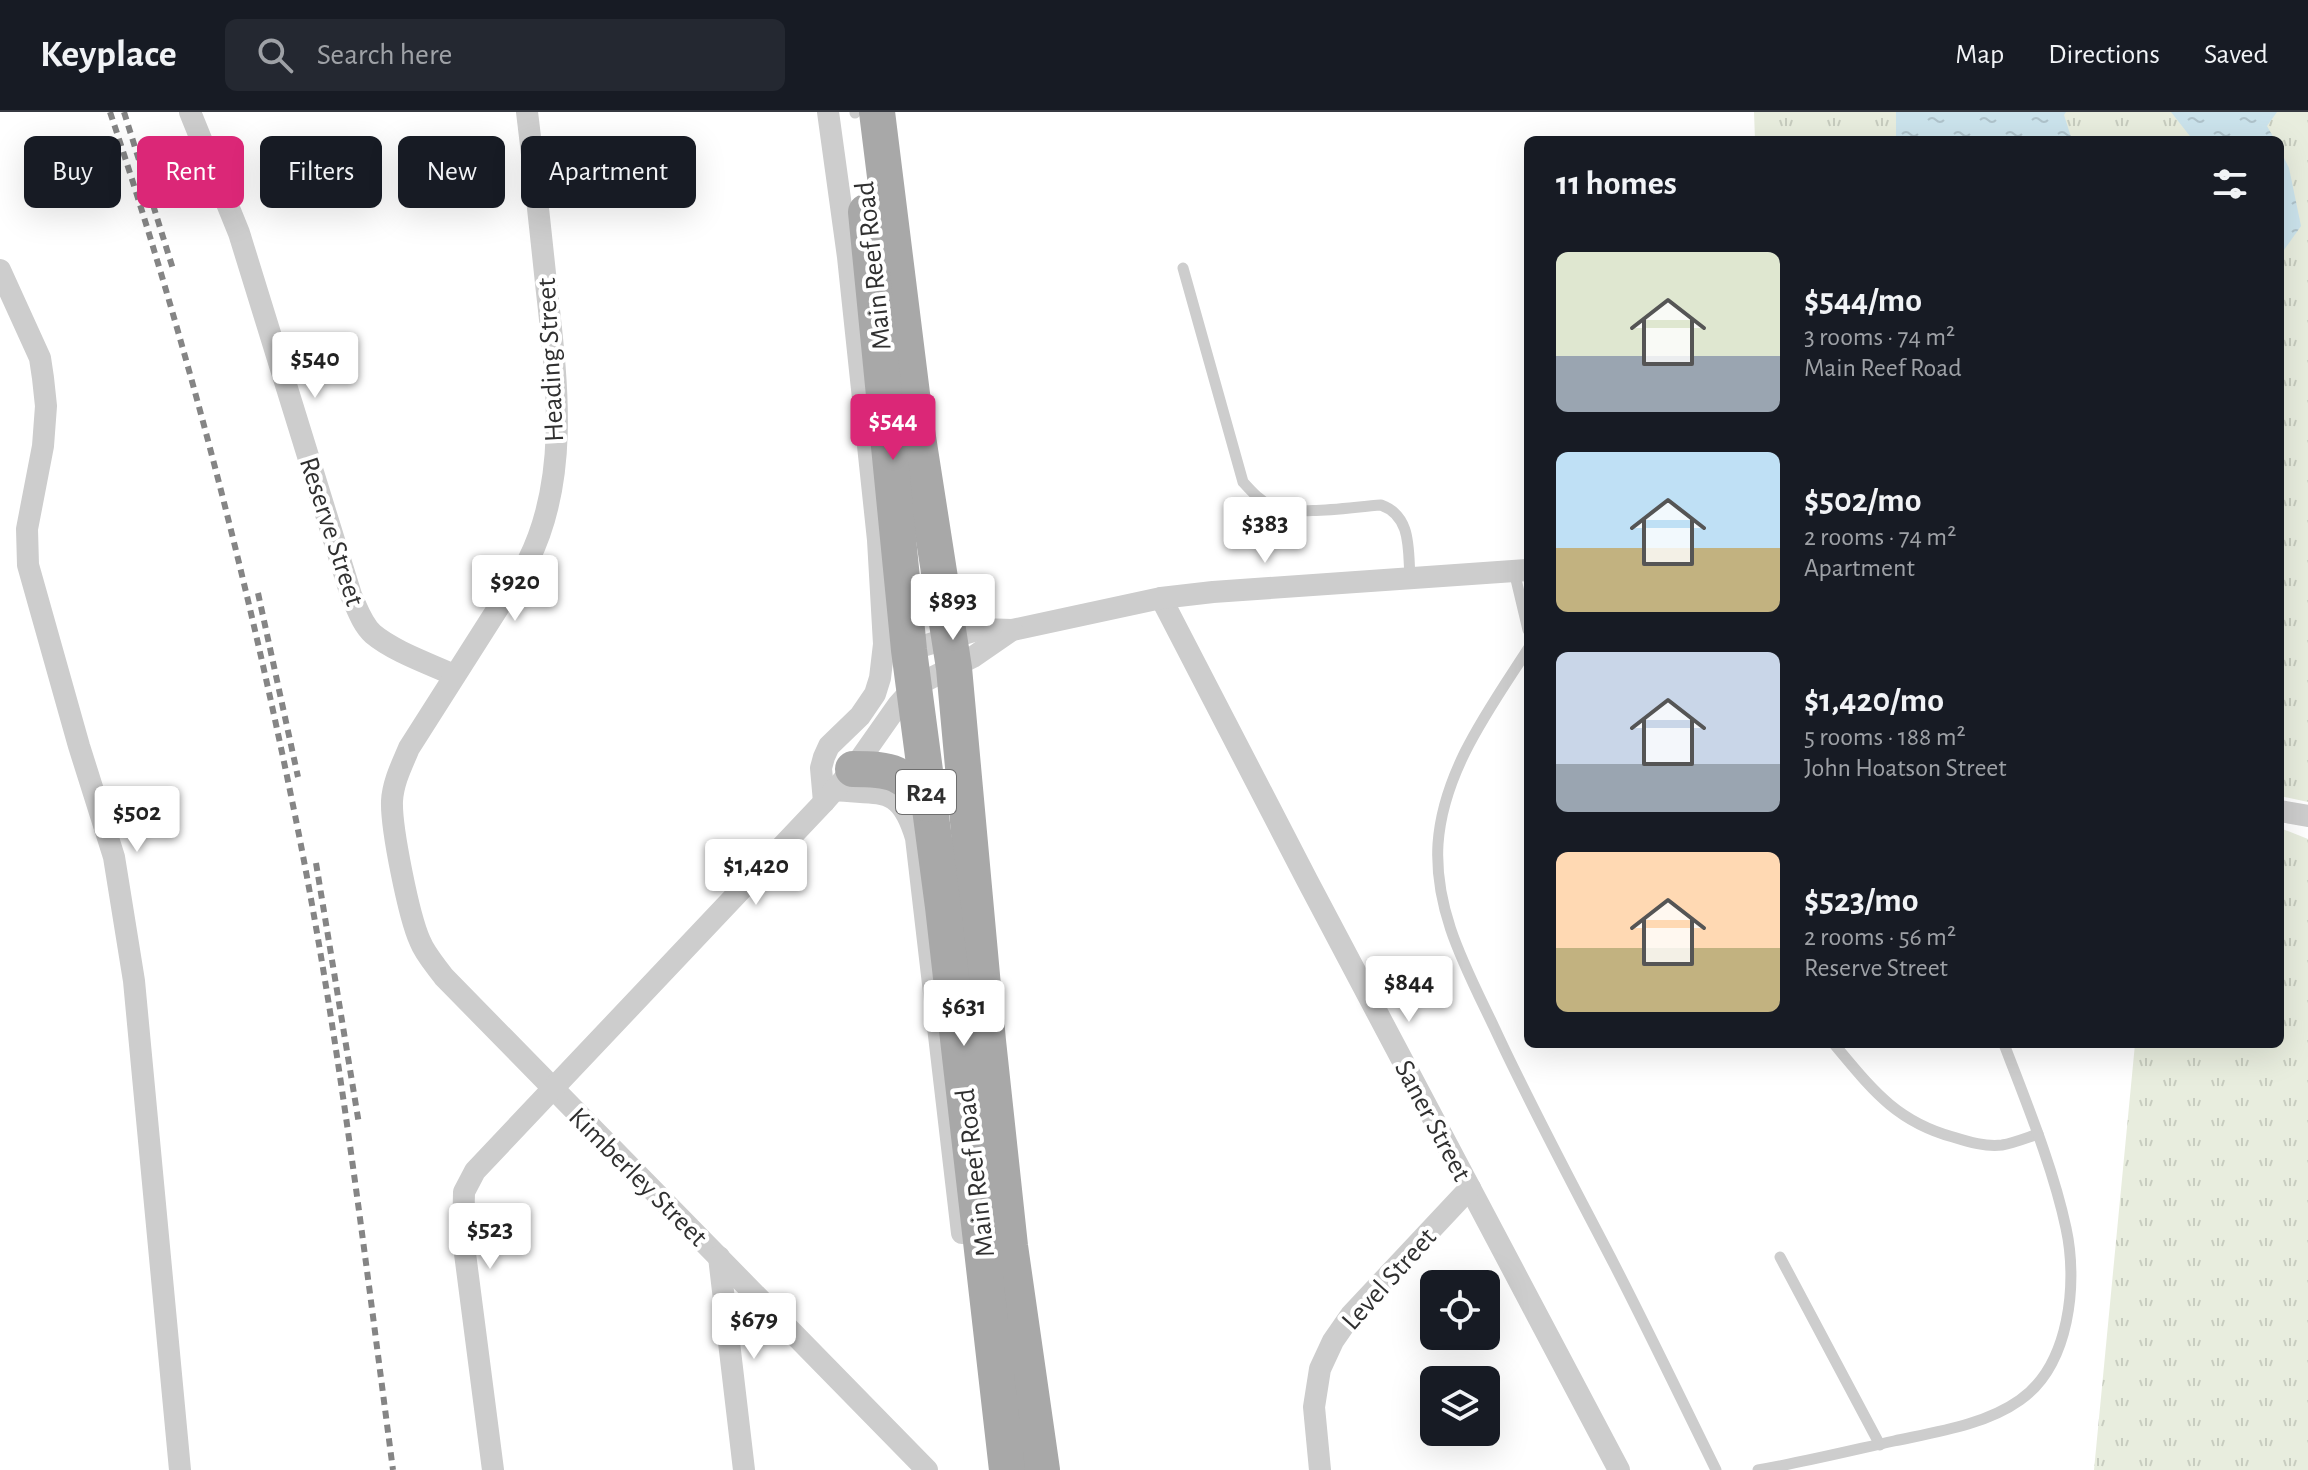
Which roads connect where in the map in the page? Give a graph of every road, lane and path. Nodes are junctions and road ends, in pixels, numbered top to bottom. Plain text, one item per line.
1 (190, 112) edge
2 (527, 112) edge
3 (828, 112) edge
4 (855, 112) edge
5 (877, 112) edge
6 (1183, 268) dead end
7 (0, 270) edge
8 (1521, 571) edge
9 (1410, 578) junction
10 (1524, 596) edge
11 (1161, 598) junction
12 (1012, 630) junction
13 (909, 650) junction
14 (951, 653) junction
15 (1524, 656) edge
16 (454, 675) junction
17 (915, 686) junction
18 (837, 787) junction
19 (928, 804) junction
20 (2284, 812) edge
21 (2308, 816) edge
22 (1837, 1048) edge
23 (2006, 1048) edge
24 (553, 1088) junction
25 (2038, 1134) junction
26 (1470, 1188) junction
27 (719, 1257) junction
28 (1780, 1257) dead end
29 (1001, 1410) junction
30 (1880, 1445) junction
31 (180, 1470) edge
32 (493, 1470) edge
33 (744, 1470) edge
34 (927, 1470) edge
35 (1007, 1470) edge
36 (1042, 1470) edge
37 (1320, 1470) edge
38 (1619, 1470) edge
39 (1716, 1470) edge
40 (1758, 1470) edge

1 - 16 street, Reserve Street
2 - 16 street, Heading Street
3 - 18 street
4 - 13 main road, Main Reef Road / R24
5 - 14 main road, Main Reef Road / R24
6 - 9 lane
7 - 31 street
8 - 9 street
8 - 10 lane
9 - 11 street
11 - 12 street
11 - 26 street, Saner Street
12 - 14 street
12 - 14 street
13 - 14 street
13 - 17 main road, Main Reef Road / R24
14 - 17 street
14 - 36 main road, R24
15 - 39 lane
16 - 24 street, Heading Street
17 - 18 street
17 - 19 main road, Main Reef Road / R24
18 - 19 main road
18 - 24 street
18 - 29 street
19 - 29 main road, Main Reef Road / R24
20 - 21 street
22 - 25 lane
23 - 25 lane
24 - 27 street, Kimberley Street
24 - 32 street
25 - 30 lane
26 - 37 street, Level Street
26 - 38 street, Saner Street
27 - 33 street
27 - 34 street, Kimberley Street
28 - 30 lane
29 - 35 main road, Main Reef Road / R24
30 - 40 lane

